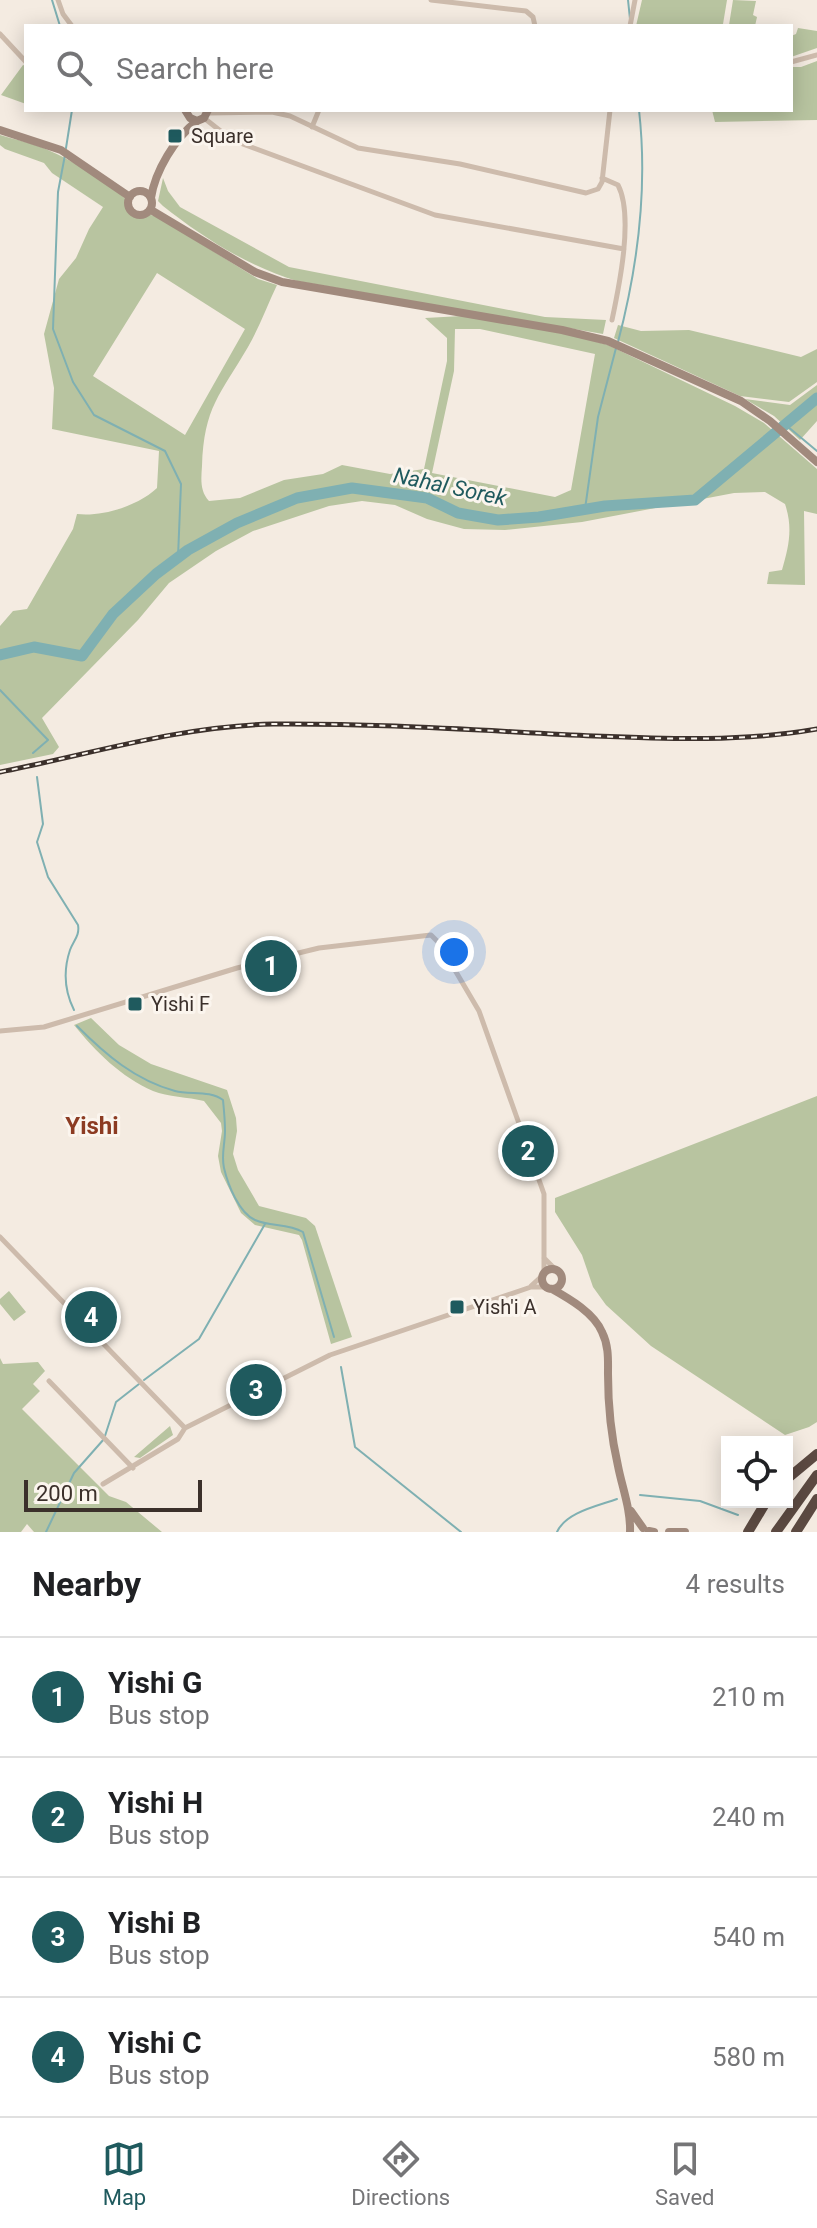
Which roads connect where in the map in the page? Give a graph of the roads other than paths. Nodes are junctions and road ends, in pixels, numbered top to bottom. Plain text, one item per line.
1 (58, 0) edge
2 (431, 0) edge
3 (635, 0) edge
4 (71, 24) edge
5 (535, 24) edge
6 (630, 24) edge
7 (0, 34) edge
8 (817, 55) edge
9 (24, 60) edge
10 (793, 61) edge
11 (186, 112) edge
12 (318, 112) edge
13 (610, 112) edge
14 (204, 115) edge
15 (312, 127) junction
16 (0, 130) edge
17 (183, 134) junction
18 (158, 174) junction
19 (602, 178) junction
20 (134, 194) junction
21 (151, 198) junction
22 (151, 210) junction
23 (624, 249) junction
24 (612, 320) dead end
25 (817, 462) edge
26 (0, 1031) edge
27 (0, 1237) edge
28 (544, 1257) junction
29 (556, 1270) junction
30 (544, 1274) junction
31 (562, 1281) junction
32 (531, 1287) junction
33 (550, 1288) junction
34 (568, 1298) junction
35 (49, 1381) dead end
36 (185, 1428) junction
37 (817, 1454) edge
38 (133, 1468) junction
39 (793, 1474) edge
40 (817, 1475) edge
41 (103, 1484) dead end
42 (817, 1499) edge
43 (627, 1503) junction
44 (762, 1508) edge
45 (649, 1531) edge
46 (748, 1531) edge
47 (631, 1532) edge
48 (669, 1532) edge
49 (685, 1532) edge
50 (776, 1532) edge
51 (796, 1532) edge

1 - 4 street
2 - 5 street
3 - 6 street
7 - 9 street
8 - 10 street
11 - 14 main road
11 - 17 main road
12 - 15 street
13 - 19 street
14 - 15 street
14 - 17 main road
14 - 23 street
15 - 19 street
16 - 20 main road
17 - 18 main road
18 - 20 main road
18 - 21 main road
19 - 23 street
20 - 21 main road
20 - 22 main road
21 - 22 main road
22 - 25 main road
23 - 24 street
26 - 28 street
27 - 36 street
28 - 29 street
28 - 30 street
29 - 30 main road
29 - 31 main road
30 - 32 street
30 - 33 main road
31 - 33 main road
31 - 34 main road
32 - 33 street
32 - 36 street
33 - 34 main road
34 - 43 main road
35 - 38 street
36 - 38 street
37 - 39 highway
38 - 41 street
40 - 50 highway
42 - 51 highway
43 - 45 main road
43 - 47 main road
44 - 46 highway
45 - 47 main road
48 - 49 main road

